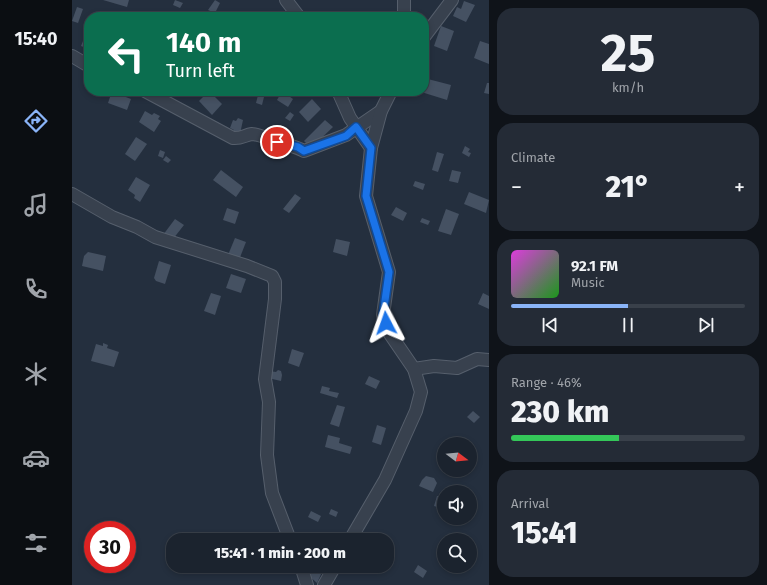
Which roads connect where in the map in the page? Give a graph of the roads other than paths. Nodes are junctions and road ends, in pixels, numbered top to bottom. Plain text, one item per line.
1 (286, 0) edge
2 (404, 0) edge
3 (452, 0) edge
4 (295, 12) edge
5 (404, 12) edge
6 (429, 30) edge
7 (72, 56) edge
8 (84, 63) edge
9 (154, 96) edge
10 (340, 96) edge
11 (388, 96) edge
12 (381, 111) junction
13 (356, 127) junction
14 (371, 148) junction
15 (72, 194) edge
16 (489, 360) edge
17 (414, 369) junction
18 (287, 533) edge
19 (354, 533) edge
20 (303, 573) edge
21 (331, 573) edge
22 (307, 585) edge
23 (324, 585) edge

1 - 4 street
2 - 5 street
3 - 6 street
7 - 8 street
9 - 13 street
10 - 13 street
11 - 12 street
12 - 13 street
12 - 14 street
13 - 14 street
14 - 17 street
15 - 18 street
16 - 17 street
17 - 19 street
20 - 22 street
21 - 23 street

